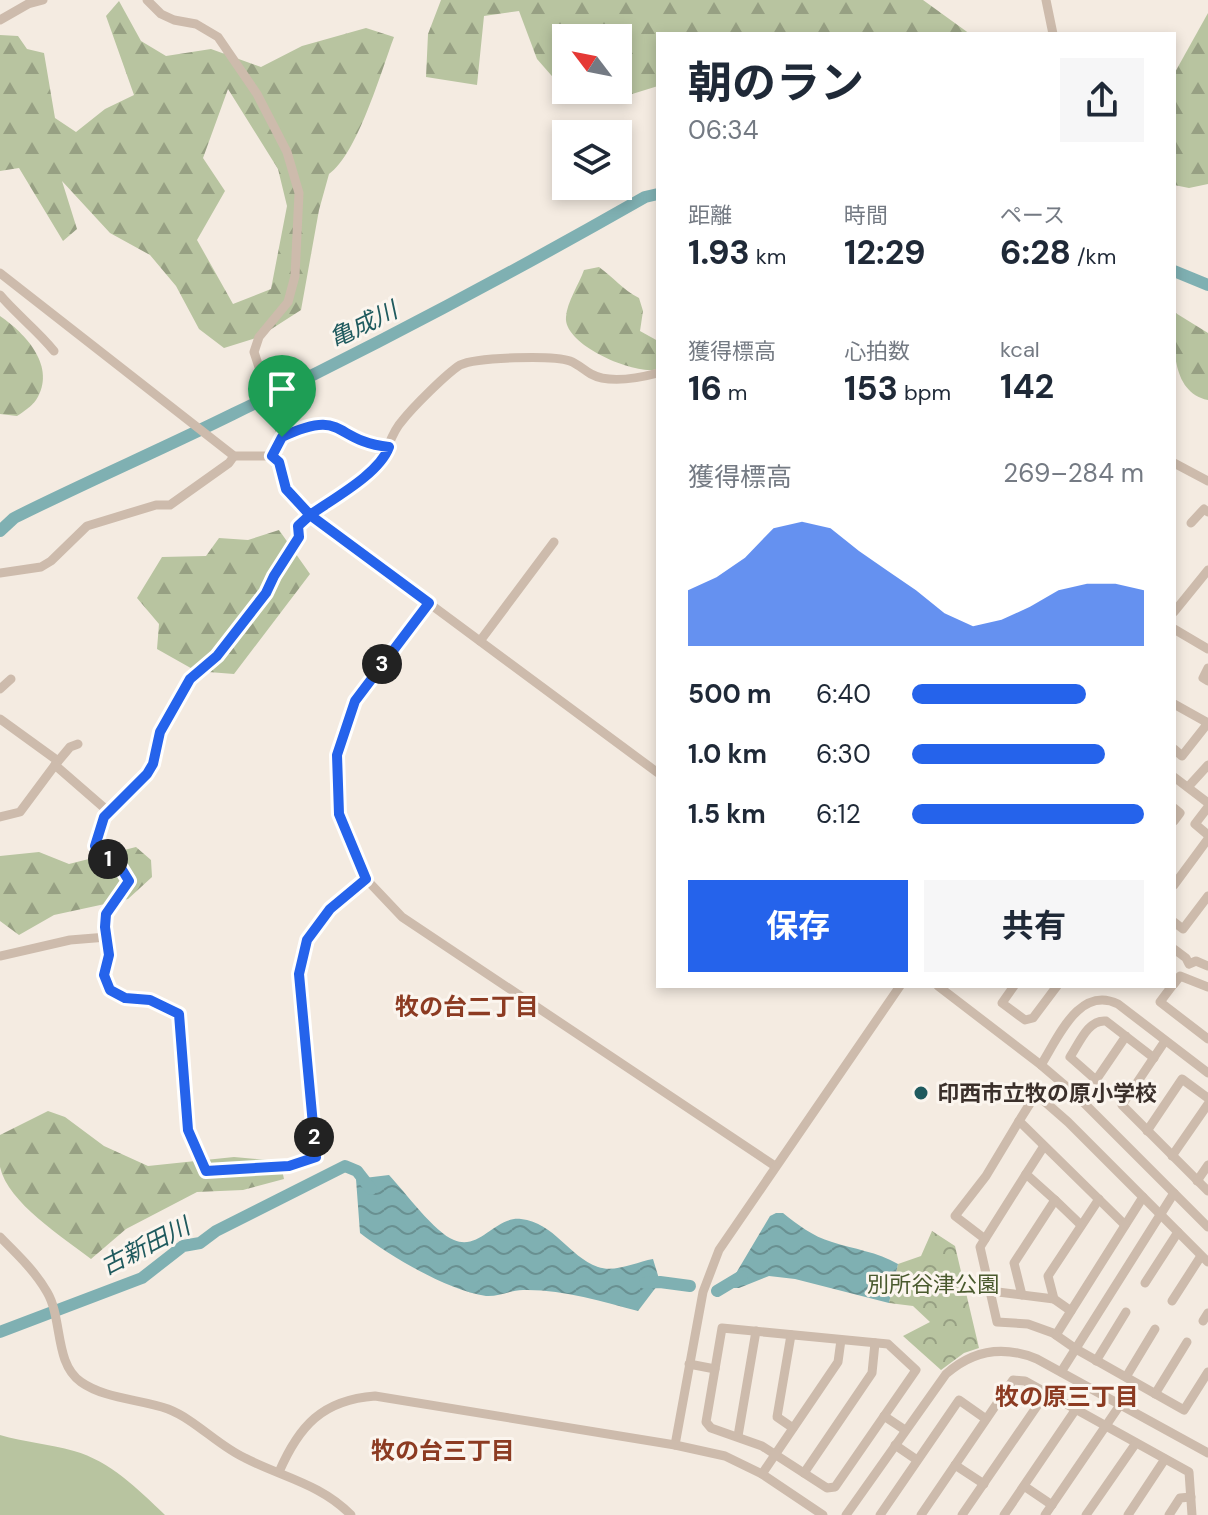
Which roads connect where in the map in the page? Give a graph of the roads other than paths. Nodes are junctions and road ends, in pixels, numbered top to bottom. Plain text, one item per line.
1 (43, 0) edge
2 (147, 0) edge
3 (1046, 0) edge
4 (0, 20) edge
5 (1053, 32) edge
6 (0, 273) edge
7 (0, 295) edge
8 (54, 351) dead end
9 (656, 374) edge
10 (282, 437) junction
11 (389, 447) junction
12 (234, 456) junction
13 (272, 456) junction
14 (1176, 464) edge
15 (1208, 481) edge
16 (1208, 512) edge
17 (310, 515) junction
18 (1191, 523) dead end
19 (554, 542) dead end
20 (1208, 570) edge
21 (0, 573) edge
22 (429, 603) junction
23 (1176, 610) edge
24 (1176, 630) edge
25 (480, 641) junction
26 (1208, 649) edge
27 (1208, 668) edge
28 (11, 679) dead end
29 (1208, 681) edge
30 (0, 689) edge
31 (1176, 705) edge
32 (0, 719) edge
33 (1208, 723) edge
34 (78, 744) dead end
35 (1176, 751) edge
36 (57, 763) junction
37 (1208, 765) edge
38 (656, 772) edge
39 (1176, 778) edge
40 (1188, 787) junction
41 (1208, 805) edge
42 (109, 812) junction
43 (0, 817) edge
44 (1208, 837) edge
45 (366, 879) junction
46 (1176, 882) edge
47 (1208, 896) edge
48 (1176, 924) edge
49 (107, 937) junction
50 (1176, 950) edge
51 (0, 956) edge
52 (1208, 966) edge
53 (1176, 981) edge
54 (1208, 987) edge
55 (899, 988) edge
56 (941, 988) edge
57 (1013, 988) edge
58 (1056, 988) edge
59 (1171, 988) edge
60 (1126, 1036) junction
61 (1208, 1039) edge
62 (1165, 1041) junction
63 (1154, 1058) junction
64 (1041, 1065) junction
65 (1208, 1073) edge
66 (1208, 1098) edge
67 (1208, 1104) edge
68 (1019, 1121) junction
69 (1147, 1131) junction
70 (1044, 1146) junction
71 (1172, 1156) junction
72 (1208, 1165) edge
73 (775, 1166) junction
74 (1026, 1174) junction
75 (1197, 1181) junction
76 (1208, 1191) edge
77 (1174, 1193) junction
78 (1143, 1197) junction
79 (1099, 1199) junction
80 (1055, 1200) junction
81 (1161, 1215) junction
82 (1081, 1225) junction
83 (1125, 1225) junction
84 (1208, 1227) edge
85 (1178, 1232) junction
86 (0, 1237) edge
87 (985, 1239) junction
88 (1205, 1259) edge
89 (1145, 1283) dead end
90 (990, 1291) junction
91 (1022, 1295) junction
92 (1054, 1299) junction
93 (1172, 1301) dead end
94 (1071, 1311) junction
95 (1126, 1312) dead end
96 (1155, 1329) dead end
97 (756, 1331) junction
98 (791, 1335) junction
99 (1056, 1335) junction
100 (841, 1340) junction
101 (1187, 1342) dead end
102 (875, 1343) junction
103 (1076, 1349) junction
104 (1096, 1361) junction
105 (689, 1364) junction
106 (715, 1369) junction
107 (1061, 1372) junction
108 (1208, 1372) edge
109 (1126, 1377) junction
110 (1046, 1393) junction
111 (1155, 1394) junction
112 (1120, 1405) junction
113 (1076, 1409) junction
114 (884, 1416) junction
115 (986, 1419) junction
116 (1106, 1426) junction
117 (793, 1428) junction
118 (905, 1430) junction
119 (738, 1436) junction
120 (1136, 1443) junction
121 (675, 1445) junction
122 (895, 1445) junction
123 (1208, 1453) edge
124 (775, 1454) junction
125 (1165, 1459) junction
126 (917, 1460) junction
127 (955, 1465) junction
128 (279, 1472) junction
129 (804, 1473) junction
130 (762, 1474) junction
131 (984, 1484) junction
132 (1024, 1486) junction
133 (1191, 1497) junction
134 (1052, 1505) junction
135 (351, 1515) edge
136 (823, 1515) edge
137 (846, 1515) edge
138 (880, 1515) edge
139 (921, 1515) edge
140 (962, 1515) edge
141 (1004, 1515) edge
142 (1045, 1515) edge
143 (1086, 1515) edge
144 (1128, 1515) edge
145 (1169, 1515) edge
146 (1192, 1515) edge

1 - 4 street
2 - 10 street
3 - 5 street
6 - 12 street
7 - 8 street
9 - 11 street
10 - 11 street
10 - 13 street
11 - 17 street
12 - 13 street
12 - 21 street
13 - 17 street
14 - 15 street
16 - 18 street
17 - 22 street
17 - 42 street
19 - 25 street
20 - 23 street
22 - 25 street
22 - 45 street
24 - 26 street
25 - 38 street
27 - 29 street
28 - 30 street
31 - 33 street
32 - 36 street
33 - 35 street
34 - 36 street
36 - 42 street
36 - 43 street
37 - 40 street
39 - 40 street
40 - 41 street
41 - 44 street
42 - 49 street
44 - 46 street
45 - 49 street
45 - 73 street
47 - 48 street
49 - 51 street
50 - 52 street
53 - 54 street
55 - 73 street
56 - 64 street
57 - 58 street
59 - 61 street
60 - 60 street
60 - 63 street
62 - 63 street
62 - 64 street
62 - 65 street
63 - 69 street
64 - 77 street
66 - 69 street
67 - 71 street
68 - 70 street
68 - 78 street
68 - 87 street
69 - 71 street
70 - 74 street
70 - 79 street
71 - 75 street
72 - 75 street
73 - 105 street
74 - 80 street
74 - 87 street
75 - 76 street
77 - 81 street
77 - 84 street
78 - 81 street
78 - 83 street
79 - 82 street
79 - 83 street
80 - 82 street
80 - 91 street
81 - 85 street
81 - 103 street
82 - 92 street
83 - 94 street
85 - 88 street
85 - 89 street
86 - 128 street
87 - 90 street
88 - 93 street
90 - 91 street
90 - 99 street
91 - 92 street
92 - 94 street
94 - 99 street
95 - 104 street
96 - 109 street
97 - 98 street
97 - 106 street
97 - 119 street
98 - 100 street
98 - 117 street
99 - 103 street
100 - 102 street
100 - 117 street
101 - 111 street
102 - 114 street
102 - 129 street
103 - 104 street
103 - 107 street
104 - 109 street
105 - 106 street
105 - 121 street
106 - 119 street
107 - 112 street
107 - 118 street
108 - 111 street
109 - 111 street
110 - 113 street
110 - 115 street
110 - 131 street
112 - 116 street
112 - 123 street
113 - 116 street
113 - 132 street
114 - 118 street
114 - 129 street
115 - 126 street
115 - 127 street
116 - 120 street
116 - 134 street
117 - 124 street
118 - 122 street
119 - 124 street
120 - 125 street
120 - 143 street
121 - 128 street
121 - 130 street
122 - 126 street
122 - 137 street
124 - 129 street
124 - 130 street
125 - 133 street
125 - 144 street
126 - 138 street
127 - 131 street
127 - 139 street
128 - 135 street
130 - 136 street
131 - 140 street
132 - 134 street
132 - 141 street
133 - 145 street
133 - 146 street
134 - 142 street

